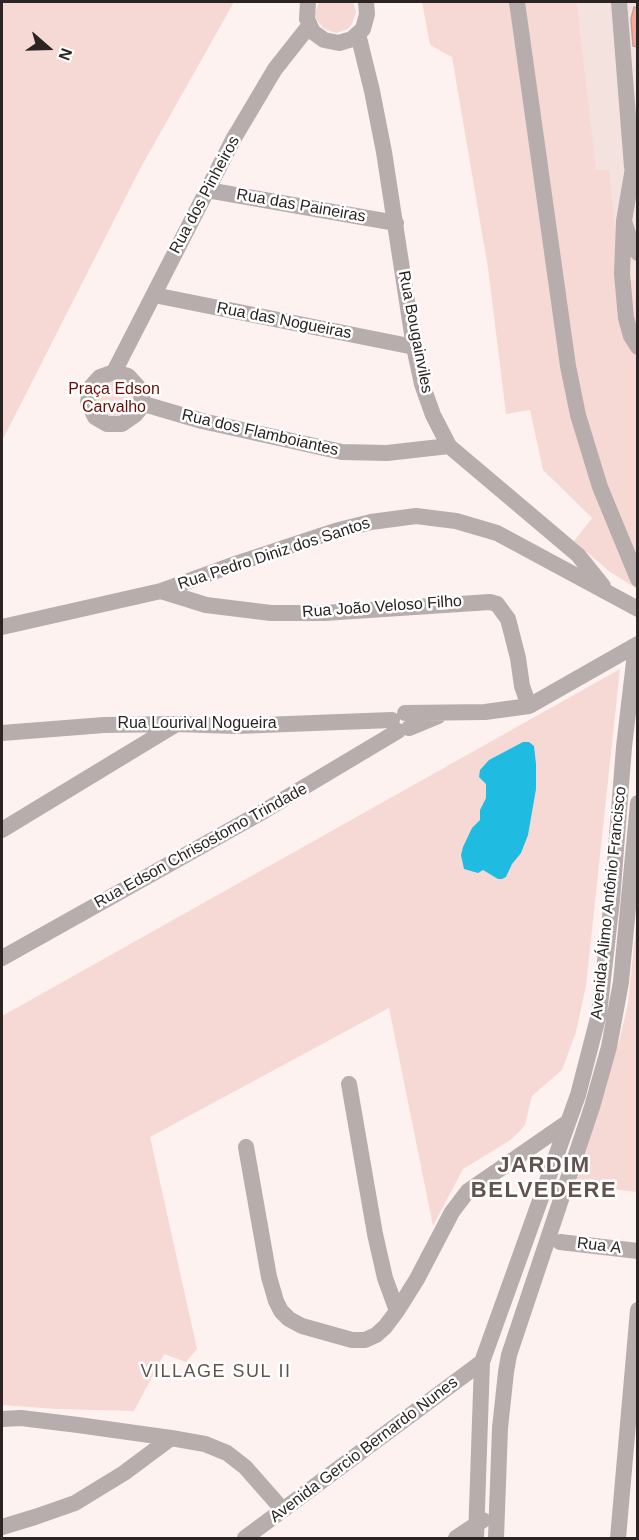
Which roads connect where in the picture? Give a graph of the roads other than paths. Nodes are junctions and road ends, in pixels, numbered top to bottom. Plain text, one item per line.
1 (308, 2) edge
2 (366, 2) edge
3 (518, 2) edge
4 (619, 2) edge
5 (309, 26) junction
6 (358, 34) junction
7 (638, 149) edge
8 (632, 167) junction
9 (207, 190) junction
10 (624, 221) junction
11 (396, 223) junction
12 (638, 253) edge
13 (154, 295) junction
14 (414, 347) junction
15 (638, 347) edge
16 (114, 372) junction
17 (144, 404) junction
18 (449, 446) junction
19 (638, 579) edge
20 (161, 591) junction
21 (610, 593) junction
22 (638, 609) edge
23 (2, 627) edge
24 (637, 644) edge
25 (529, 706) junction
26 (401, 723) junction
27 (176, 724) junction
28 (2, 733) edge
29 (638, 803) edge
30 (2, 830) edge
31 (2, 958) edge
32 (349, 1084) dead end
33 (569, 1121) junction
34 (246, 1147) dead end
35 (560, 1242) dead end
36 (638, 1251) edge
37 (638, 1310) edge
38 (397, 1311) junction
39 (509, 1355) junction
40 (484, 1360) junction
41 (506, 1372) junction
42 (2, 1419) edge
43 (171, 1438) junction
44 (498, 1509) junction
45 (283, 1510) junction
46 (2, 1527) edge
47 (477, 1531) edge
48 (245, 1539) edge
49 (456, 1539) edge
50 (496, 1539) edge
51 (618, 1539) edge

1 - 5 street
2 - 6 street
3 - 19 street
4 - 8 street
5 - 6 street
5 - 9 street, Rua dos Pinheiros
6 - 11 street, Rua Bougainviles
7 - 8 street
8 - 10 street
9 - 11 street, Rua das Paineiras
9 - 13 street, Rua dos Pinheiros
10 - 12 street
10 - 15 street
11 - 14 street, Rua Bougainviles
13 - 14 street, Rua das Nogueiras
13 - 16 street, Rua dos Pinheiros
14 - 18 street, Rua Bougainviles
16 - 17 street
16 - 17 street
17 - 18 street, Rua dos Flamboiantes
18 - 21 street, Rua Bougainviles
20 - 21 street, Rua Pedro Diniz dos Santos
20 - 23 street, Rua Pedro Diniz dos Santos
20 - 25 street, Rua João Veloso Filho
21 - 22 street, Rua Pedro Diniz dos Santos
24 - 25 street
24 - 33 street, Avenida Álimo Antônio Francisco
25 - 26 street
26 - 27 street, Rua Lourival Nogueira
26 - 31 street, Rua Edson Chrisostomo Trindade
27 - 28 street, Rua Lourival Nogueira
27 - 30 street
29 - 39 street, Avenida Álimo Antônio Francisco
32 - 38 street
33 - 38 street
33 - 40 street, Avenida Álimo Antônio Francisco
34 - 38 street
35 - 36 street, Rua A
37 - 51 street
39 - 40 street
39 - 41 street, Avenida Álimo Antônio Francisco
40 - 41 street
40 - 45 street, Avenida Gercio Bernardo Nunes
40 - 47 street, Avenida Álimo Antônio Francisco
41 - 44 street, Avenida Álimo Antônio Francisco
42 - 43 street
43 - 45 street
43 - 46 street
44 - 47 street
44 - 50 street, Avenida Álimo Antônio Francisco
45 - 48 street, Avenida Gercio Bernardo Nunes
47 - 49 street

